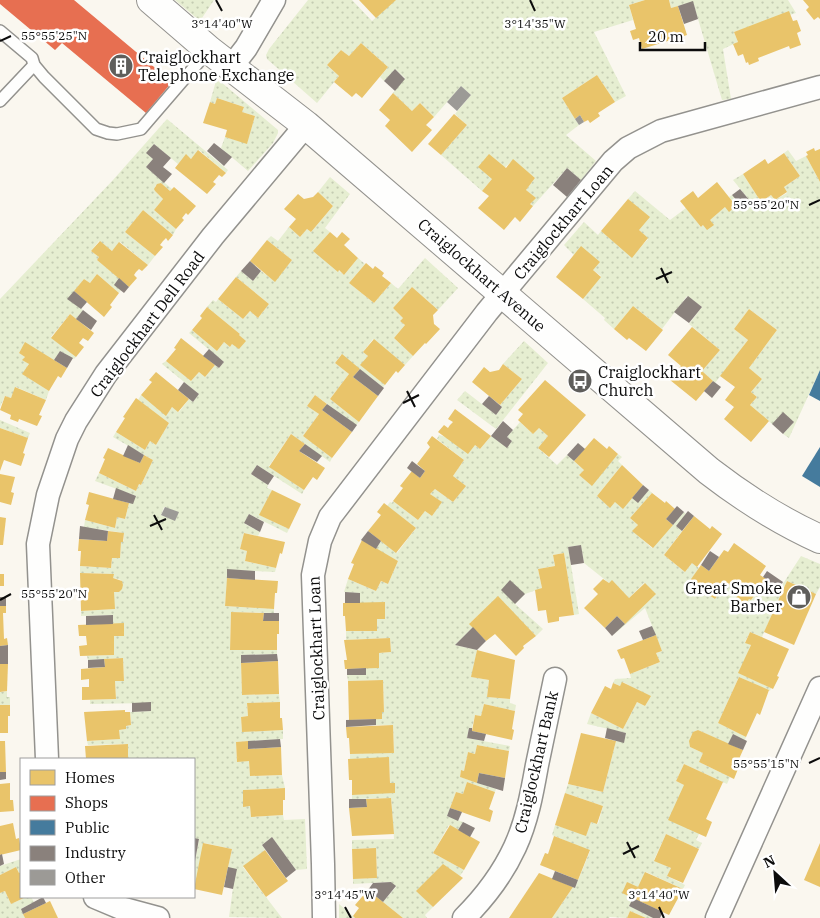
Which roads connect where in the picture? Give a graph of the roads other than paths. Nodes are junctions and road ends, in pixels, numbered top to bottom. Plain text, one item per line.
1 (151, 0) edge
2 (274, 0) edge
3 (0, 31) edge
4 (209, 50) junction
5 (34, 65) junction
6 (232, 66) junction
7 (820, 87) edge
8 (0, 101) edge
9 (306, 125) junction
10 (503, 293) junction
11 (820, 539) edge
12 (555, 679) dead end
13 (820, 688) edge
14 (47, 758) edge
15 (97, 898) edge
16 (158, 918) edge
17 (324, 918) edge
18 (464, 918) edge
19 (717, 918) edge

1 - 4 street, Craiglockhart Avenue
2 - 6 street
3 - 5 lane
4 - 5 lane
4 - 6 street, Craiglockhart Avenue
5 - 8 lane
6 - 9 street, Craiglockhart Avenue
7 - 10 street, Craiglockhart Loan
9 - 10 street, Craiglockhart Avenue
9 - 14 street, Craiglockhart Dell Road
10 - 11 street, Craiglockhart Avenue
10 - 17 street, Craiglockhart Loan
12 - 18 street, Craiglockhart Bank
13 - 19 street
15 - 16 street

